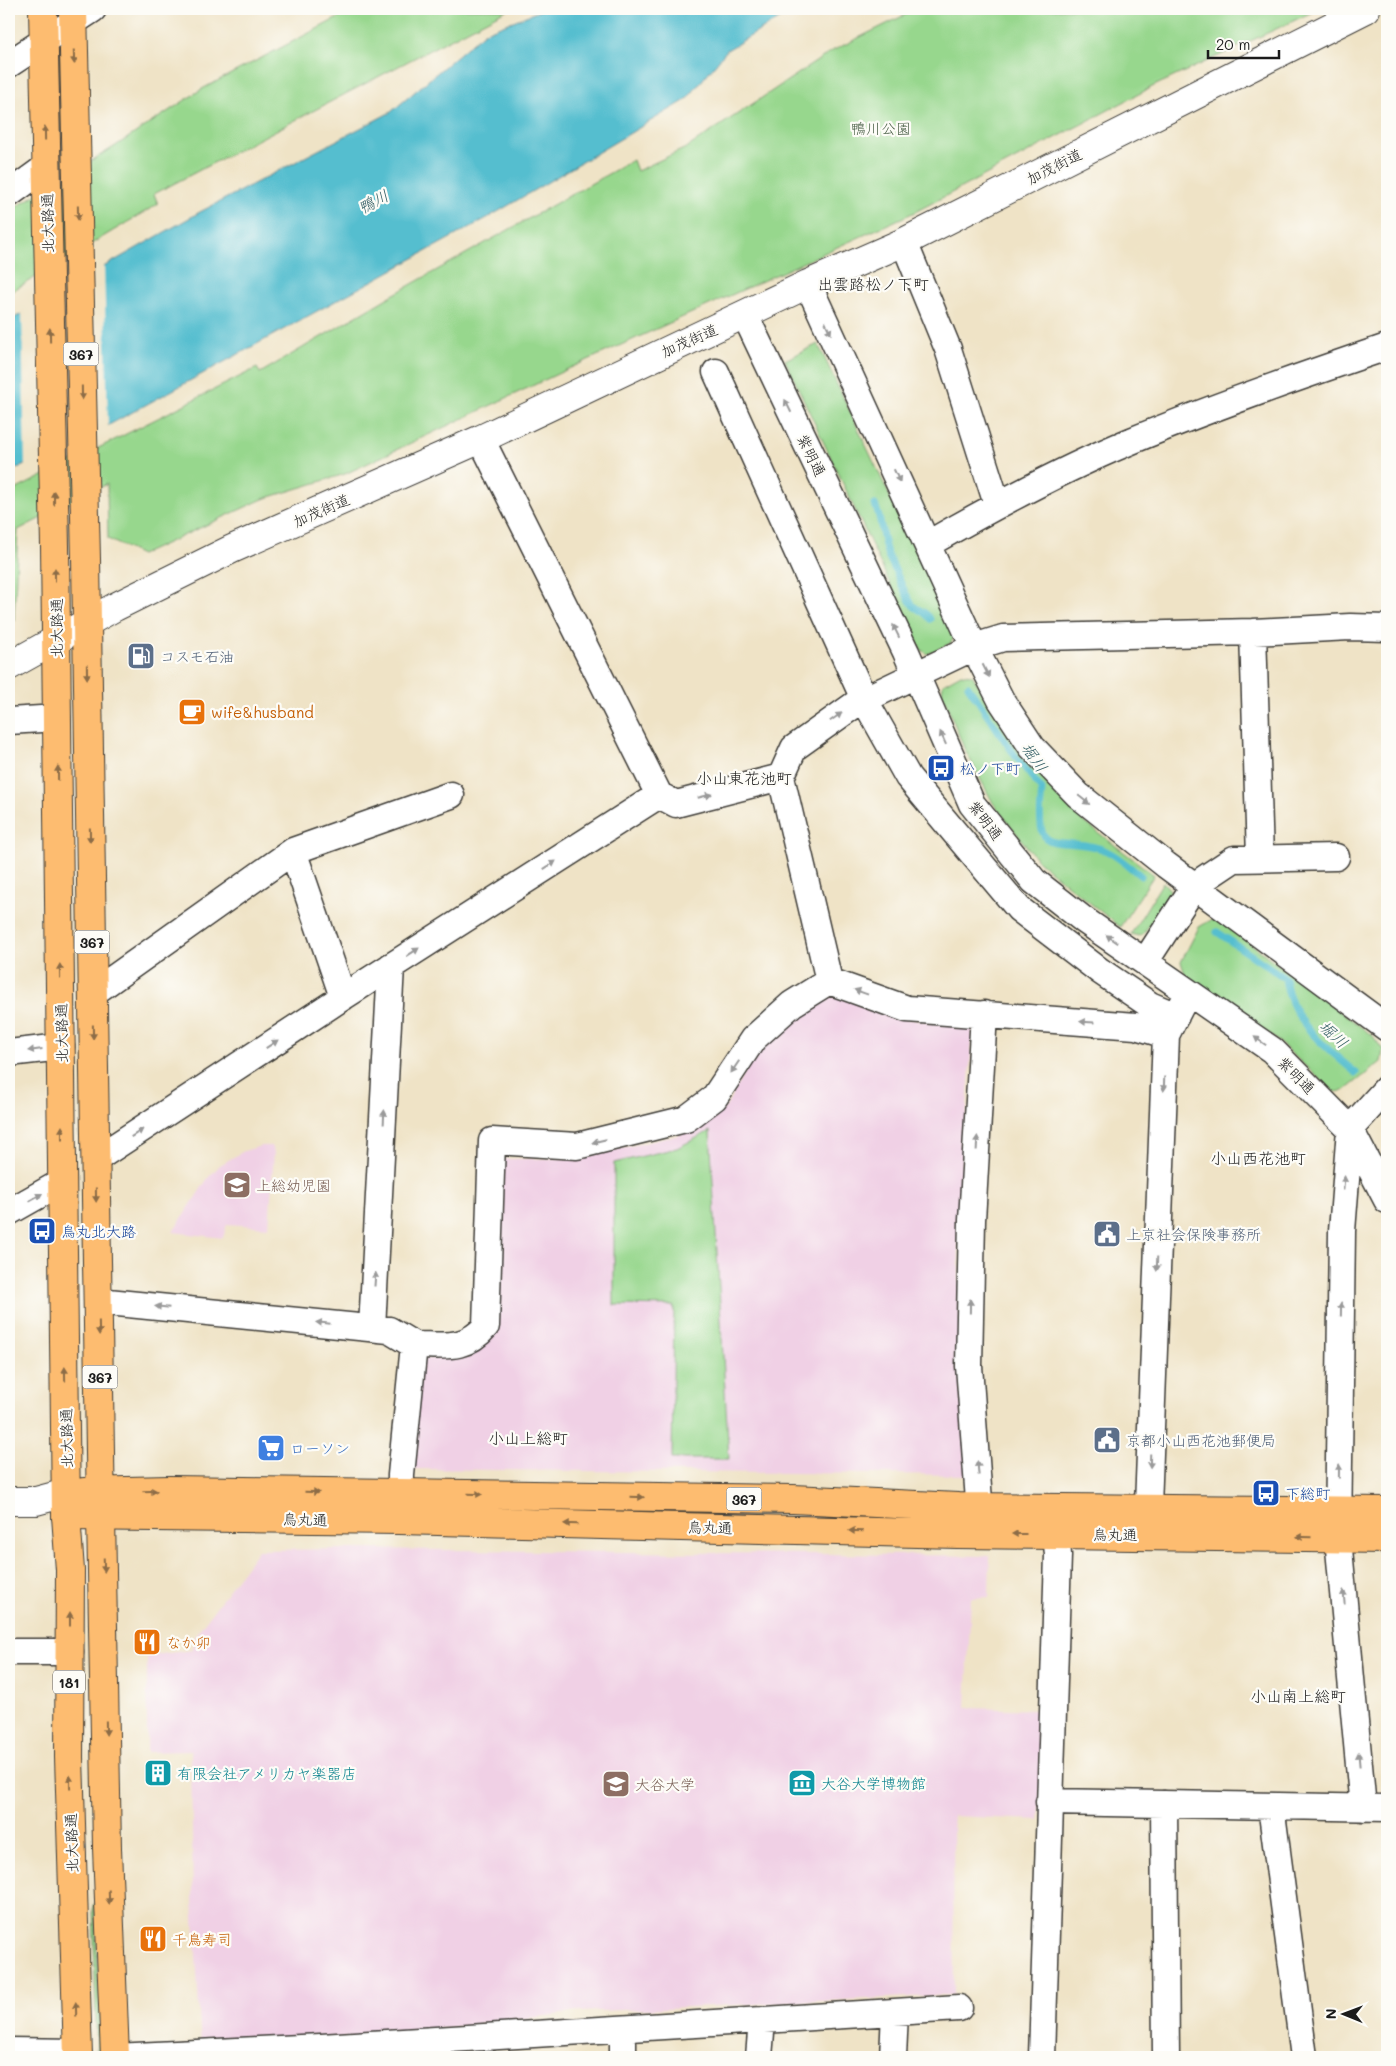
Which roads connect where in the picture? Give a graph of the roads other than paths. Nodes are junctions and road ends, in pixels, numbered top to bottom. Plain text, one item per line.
1 (43, 9) edge
2 (1366, 9) edge
3 (80, 12) edge
4 (43, 39) junction
5 (9, 64) edge
6 (46, 174) junction
7 (9, 194) edge
8 (904, 242) junction
9 (808, 284) junction
10 (745, 315) junction
11 (1387, 347) edge
12 (716, 372) dead end
13 (480, 439) junction
14 (997, 504) junction
15 (928, 544) junction
16 (86, 624) junction
17 (1387, 628) edge
18 (1253, 632) junction
19 (56, 639) junction
20 (974, 647) junction
21 (9, 666) edge
22 (916, 676) junction
23 (864, 699) junction
24 (57, 718) junction
25 (9, 721) edge
26 (781, 777) junction
27 (451, 795) dead end
28 (659, 795) junction
29 (293, 851) junction
30 (1336, 857) dead end
31 (1260, 858) junction
32 (1195, 885) junction
33 (1145, 962) junction
34 (391, 966) junction
35 (829, 981) junction
36 (1188, 992) junction
37 (93, 993) junction
38 (343, 998) junction
39 (984, 1014) junction
40 (1171, 1026) junction
41 (1387, 1028) edge
42 (61, 1047) junction
43 (9, 1053) edge
44 (1387, 1088) edge
45 (1350, 1129) junction
46 (96, 1159) junction
47 (62, 1182) junction
48 (1387, 1200) edge
49 (9, 1212) edge
50 (98, 1301) junction
51 (372, 1328) junction
52 (414, 1345) junction
53 (400, 1493) junction
54 (9, 1501) edge
55 (101, 1504) junction
56 (66, 1505) junction
57 (980, 1507) junction
58 (1148, 1507) junction
59 (1339, 1510) junction
60 (1387, 1512) edge
61 (399, 1520) junction
62 (981, 1534) junction
63 (1056, 1534) junction
64 (1147, 1534) junction
65 (1338, 1538) junction
66 (1387, 1539) edge
67 (9, 1652) edge
68 (70, 1652) junction
69 (1049, 1802) junction
70 (1164, 1804) junction
71 (1271, 1806) junction
72 (1375, 1808) edge
73 (959, 2008) dead end
74 (895, 2012) junction
75 (762, 2020) junction
76 (623, 2028) junction
77 (397, 2050) edge
78 (9, 2051) edge
79 (78, 2054) edge
80 (115, 2057) edge
81 (623, 2057) edge
82 (759, 2057) edge
83 (893, 2057) edge
84 (1042, 2057) edge
85 (1166, 2057) edge
86 (1304, 2057) edge

1 - 4 main road, 北大路通 / 367
2 - 8 street, 加茂街道
3 - 4 street
3 -> 16 main road, 北大路通 / 367
4 - 5 street
6 -> 4 main road, 北大路通 / 367
6 - 7 street
19 -> 6 main road, 北大路通 / 367
8 - 9 street, 加茂街道
8 - 14 street
9 - 10 street, 加茂街道
9 -> 15 street
10 - 13 street, 加茂街道
22 -> 10 street, 紫明通
11 - 14 street
12 - 23 street
13 - 16 street, 加茂街道
13 - 28 street
14 - 15 street
15 - 20 street
16 - 19 street, 加茂街道
16 -> 37 main road, 北大路通 / 367
17 - 18 street
18 - 20 street
18 - 31 street
19 - 21 street, 加茂街道
19 - 24 main road, 北大路通 / 367
20 - 22 street
20 -> 32 street
22 - 23 street
33 -> 22 street, 紫明通
26 -> 23 street
23 - 40 street
24 - 25 street
42 -> 24 main road, 北大路通 / 367
28 -> 26 street
26 - 35 street
27 - 29 street
34 -> 28 street
29 - 37 street
29 - 38 street
30 - 31 street
31 - 32 street
32 - 33 street
32 - 41 street
33 - 36 street, 紫明通
34 - 38 street
51 -> 34 street
39 -> 35 street
35 -> 52 street
36 - 40 street
45 -> 36 street, 紫明通
37 -> 46 main road, 北大路通 / 367
46 -> 38 street
40 -> 39 street
57 -> 39 street
40 -> 58 street
42 -> 43 street
47 -> 42 main road, 北大路通 / 367
44 - 45 street
45 - 48 street, 紫明通
59 -> 45 street
46 -> 50 main road, 北大路通 / 367
49 -> 47 street
56 -> 47 main road, 北大路通 / 367
51 -> 50 street
50 -> 55 main road, 北大路通 / 367
51 - 52 street
52 - 53 street
55 -> 53 main road, 烏丸通 / 367
53 -> 57 main road, 烏丸通 / 367
53 - 61 street
54 - 56 street
55 - 56 main road, 367
55 - 61 main road, 烏丸通 / 367
55 -> 80 main road, 北大路通 / 181
68 -> 56 main road, 北大路通 / 181
57 - 58 main road, 烏丸通 / 367
57 - 62 street
58 - 59 main road, 烏丸通 / 367
58 - 64 street
59 - 60 main road, 烏丸通 / 367
59 - 65 street
62 -> 61 main road, 烏丸通 / 367
63 -> 62 main road, 烏丸通 / 367
63 - 64 main road, 烏丸通 / 367
63 - 69 street
65 -> 64 main road, 烏丸通 / 367
65 - 66 main road, 烏丸通 / 367
72 -> 65 street
67 - 68 street
79 -> 68 main road, 北大路通 / 181
69 - 70 street
69 - 84 street
70 - 71 street
70 - 85 street
71 - 72 street
71 - 86 street
73 - 74 street
74 - 75 street
74 - 83 street
75 - 76 street
75 - 82 street
76 - 77 street
76 - 81 street
77 - 80 street
78 - 79 street

